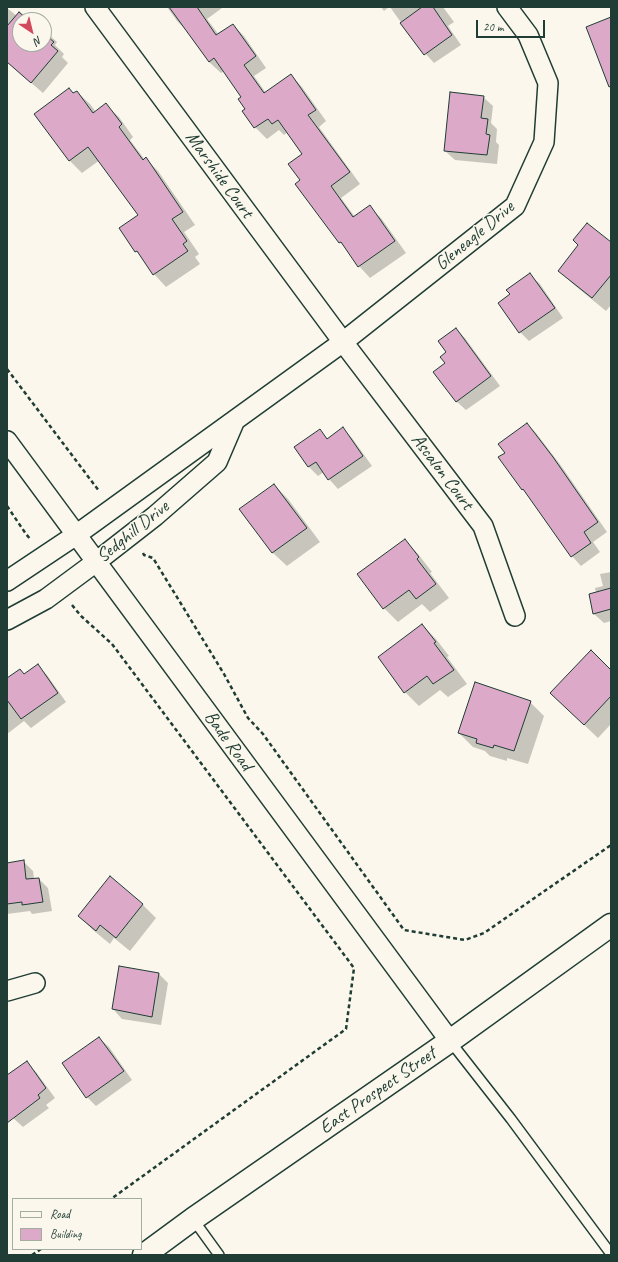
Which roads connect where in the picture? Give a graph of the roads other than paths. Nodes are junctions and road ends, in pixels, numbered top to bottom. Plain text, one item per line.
1 (95, 7) edge
2 (507, 7) edge
3 (343, 342) junction
4 (235, 420) junction
5 (7, 441) edge
6 (76, 535) junction
7 (96, 562) junction
8 (7, 581) edge
9 (515, 616) dead end
10 (7, 620) edge
11 (611, 925) edge
12 (35, 983) dead end
13 (7, 991) edge
14 (450, 1042) junction
15 (193, 1220) junction
16 (611, 1254) edge
17 (144, 1255) edge
18 (219, 1255) edge

1 - 3 street, Marshide Court
2 - 3 street, Gleneagle Drive
3 - 4 street, Sedghill Drive
3 - 9 street, Ascalon Court
4 - 6 street, Sedghill Drive
4 - 7 street, Sedghill Drive
5 - 6 street, Bade Road
6 - 7 street, Bade Road
6 - 8 street, Sedghill Drive
7 - 10 street, Sedghill Drive
7 - 14 street, Bade Road
11 - 14 street, East Prospect Street
12 - 13 street
14 - 15 street, East Prospect Street
14 - 16 lane
15 - 17 street, East Prospect Street
15 - 18 lane

